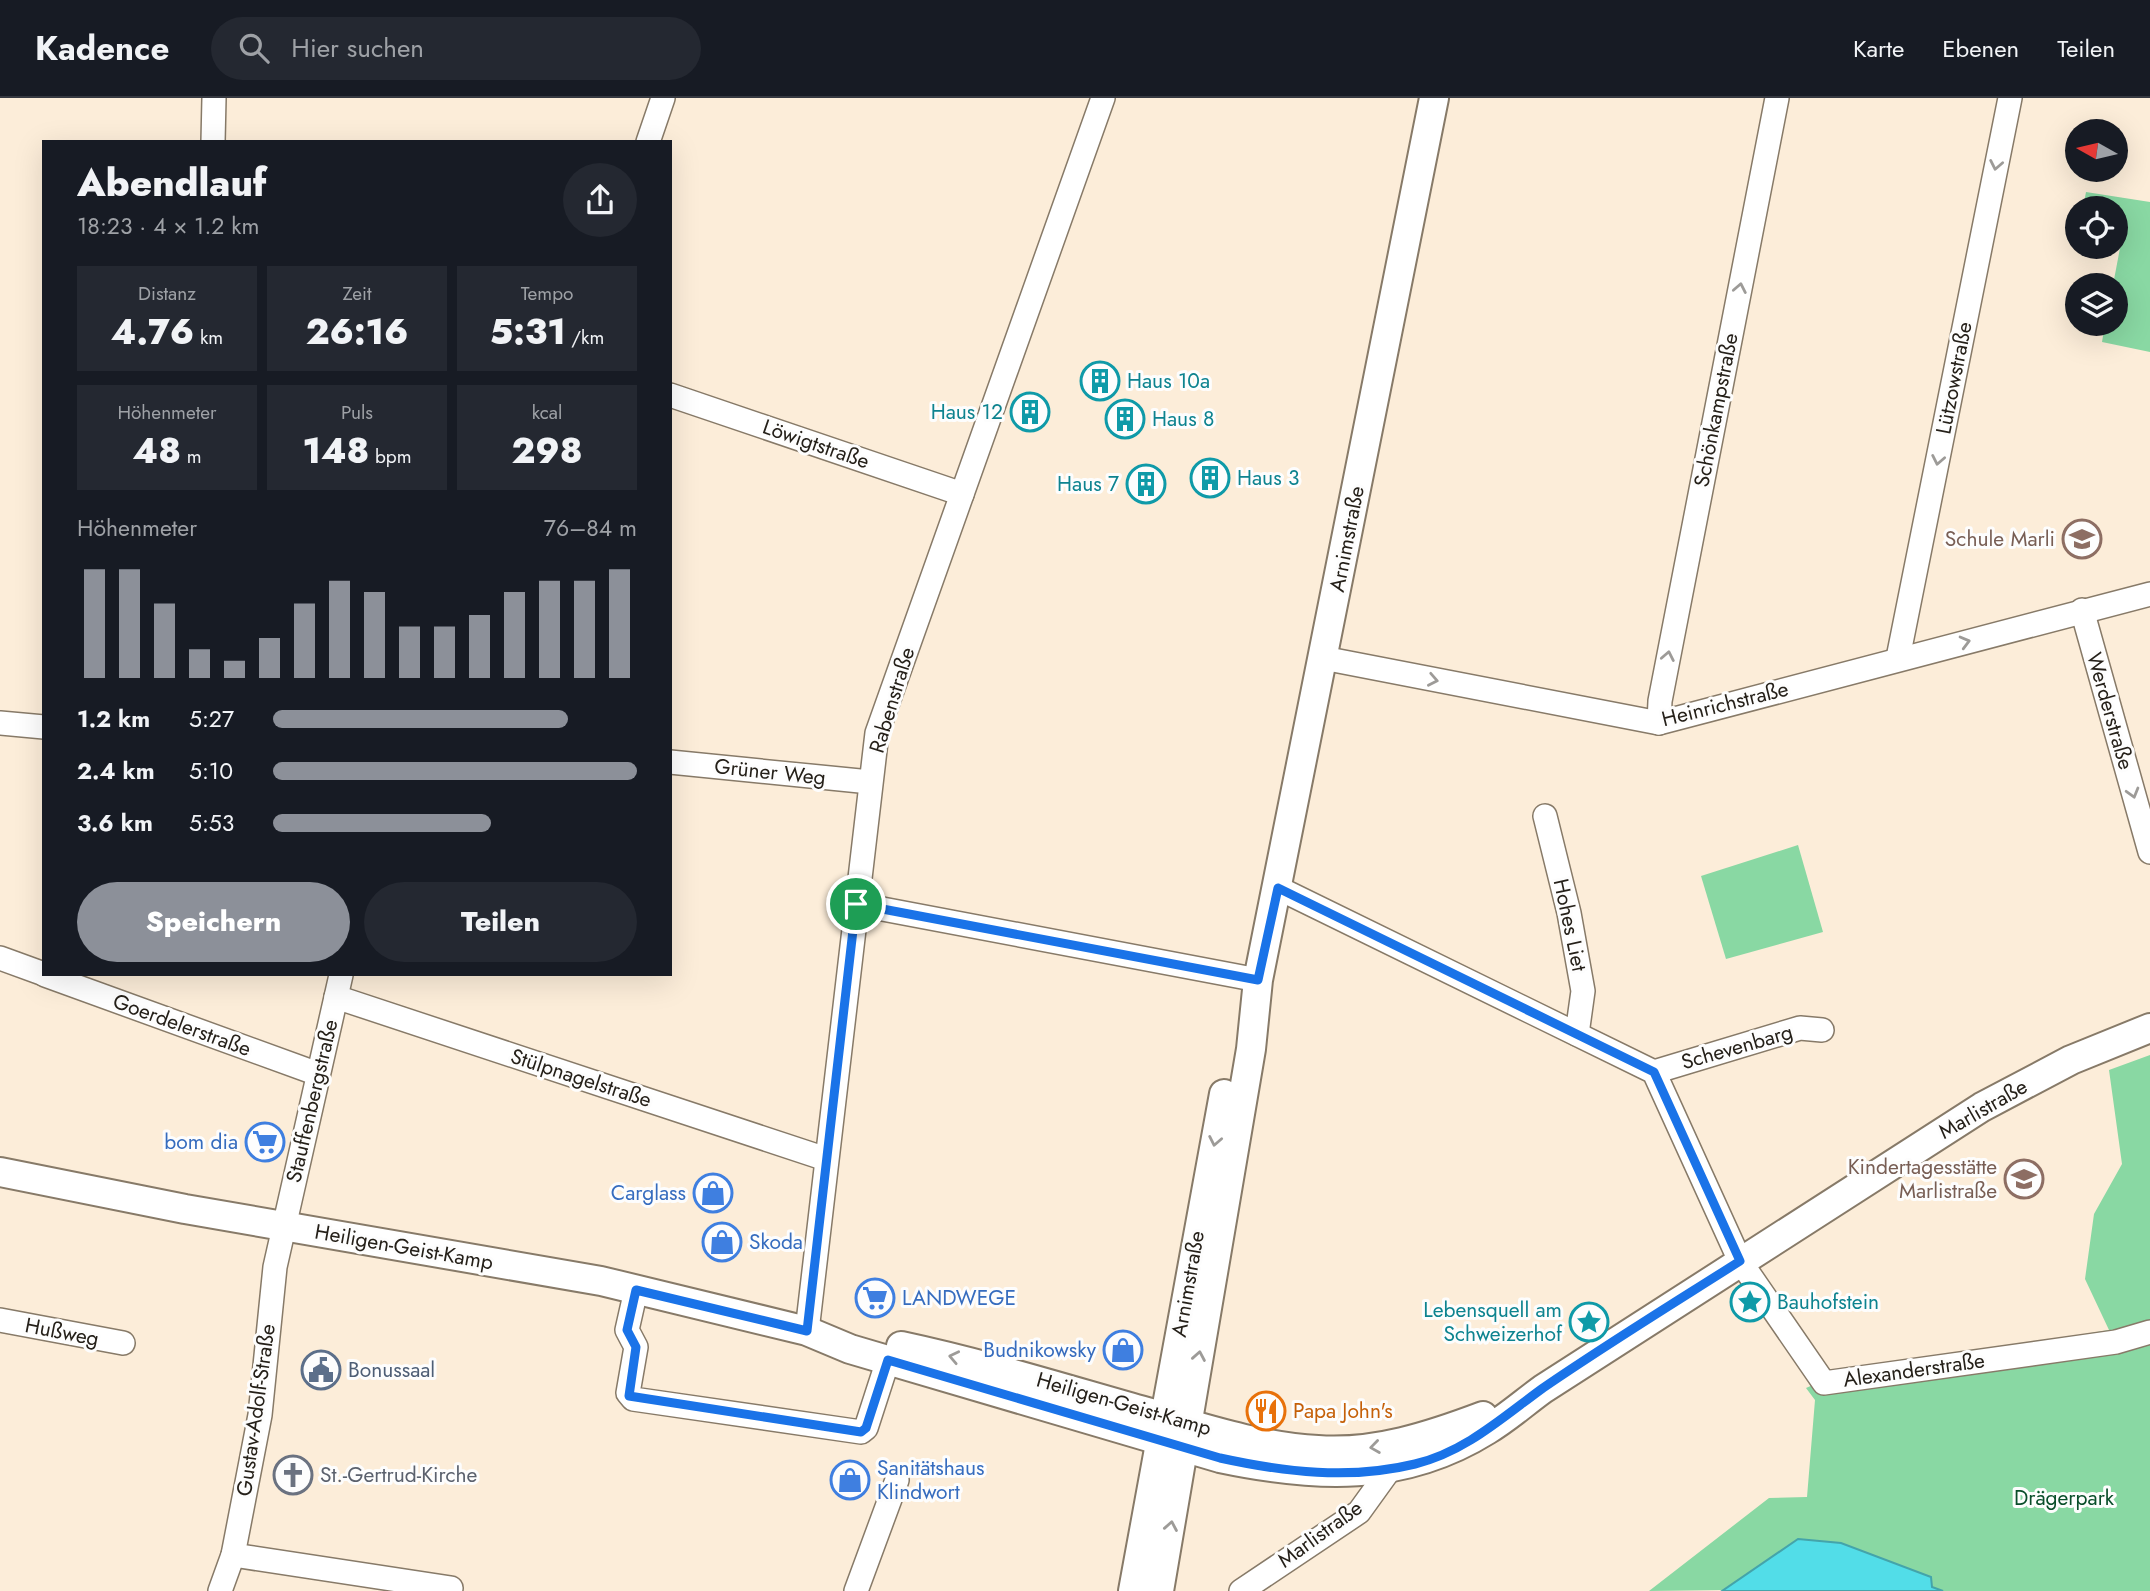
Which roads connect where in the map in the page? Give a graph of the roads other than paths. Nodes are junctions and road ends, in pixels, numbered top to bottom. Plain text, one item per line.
1 (214, 98) edge
2 (663, 98) edge
3 (1103, 98) edge
4 (1434, 98) edge
5 (1777, 98) edge
6 (2010, 98) edge
7 (213, 140) edge
8 (649, 140) edge
9 (672, 396) edge
10 (962, 494) junction
11 (2150, 594) edge
12 (2082, 610) junction
13 (1323, 658) junction
14 (1898, 658) junction
15 (0, 723) edge
16 (1659, 723) junction
17 (42, 727) edge
18 (672, 762) edge
19 (870, 782) junction
20 (1545, 816) dead end
21 (2150, 852) edge
22 (1278, 888) junction
23 (856, 904) junction
24 (0, 958) edge
25 (42, 973) edge
26 (50, 976) edge
27 (1258, 980) junction
28 (338, 986) edge
29 (2150, 1028) edge
30 (1822, 1030) dead end
31 (1577, 1034) junction
32 (1654, 1072) junction
33 (318, 1074) junction
34 (827, 1159) junction
35 (0, 1172) edge
36 (284, 1226) junction
37 (1740, 1261) junction
38 (636, 1290) junction
39 (0, 1320) edge
40 (807, 1331) junction
41 (2150, 1332) edge
42 (123, 1343) dead end
43 (888, 1360) junction
44 (1174, 1432) junction
45 (1445, 1441) junction
46 (1390, 1469) junction
47 (897, 1480) dead end
48 (233, 1555) junction
49 (451, 1588) dead end
50 (220, 1591) edge
51 (856, 1591) edge
52 (1133, 1591) edge
53 (1159, 1591) edge
54 (1241, 1591) edge

1 - 7 street
2 - 8 street
3 - 10 street, Rabenstraße
4 - 13 main road, Arnimstraße
16 -> 5 street, Schönkampstraße
6 -> 14 street, Lützowstraße
9 - 10 street, Löwigtstraße
10 - 19 street, Rabenstraße
11 - 12 street, Heinrichstraße
14 -> 12 street, Heinrichstraße
12 -> 21 street, Werderstraße
13 -> 16 street, Heinrichstraße
13 - 22 main road, Arnimstraße
14 - 16 street, Heinrichstraße
15 - 17 street
18 - 19 street, Grüner Weg
19 - 23 street, Rabenstraße
20 - 31 street, Hohes Liet
22 - 27 main road, Arnimstraße
22 - 31 street
23 - 27 street
23 - 34 street, Rabenstraße
24 - 25 street, Goerdelerstraße
26 - 33 street, Goerdelerstraße
27 - 44 main road, Arnimstraße
28 - 33 street, Stauffenbergstraße
28 - 34 street, Stülpnagelstraße
29 - 37 main road, Marlistraße
30 - 32 street, Schevenbarg
31 - 32 street
32 - 37 street
33 - 36 street, Stauffenbergstraße
34 - 40 street, Rabenstraße
35 - 36 main road, Heiligen-Geist-Kamp
36 - 38 main road, Heiligen-Geist-Kamp
36 - 48 street, Gustav-Adolf-Straße
37 - 41 street, Alexanderstraße
37 - 45 main road, Marlistraße
38 - 40 main road, Heiligen-Geist-Kamp
38 - 43 street
39 - 42 street, Hußweg
40 - 43 main road, Heiligen-Geist-Kamp
44 -> 40 main road, Heiligen-Geist-Kamp
43 - 44 main road, Heiligen-Geist-Kamp
45 -> 44 main road, Heiligen-Geist-Kamp
44 - 46 main road, Heiligen-Geist-Kamp
44 - 52 main road, Arnimstraße
53 -> 44 main road, Arnimstraße
45 - 46 main road, Heiligen-Geist-Kamp
46 - 54 street, Marlistraße
47 - 51 street
48 - 49 street
48 - 50 street, Gustav-Adolf-Straße

